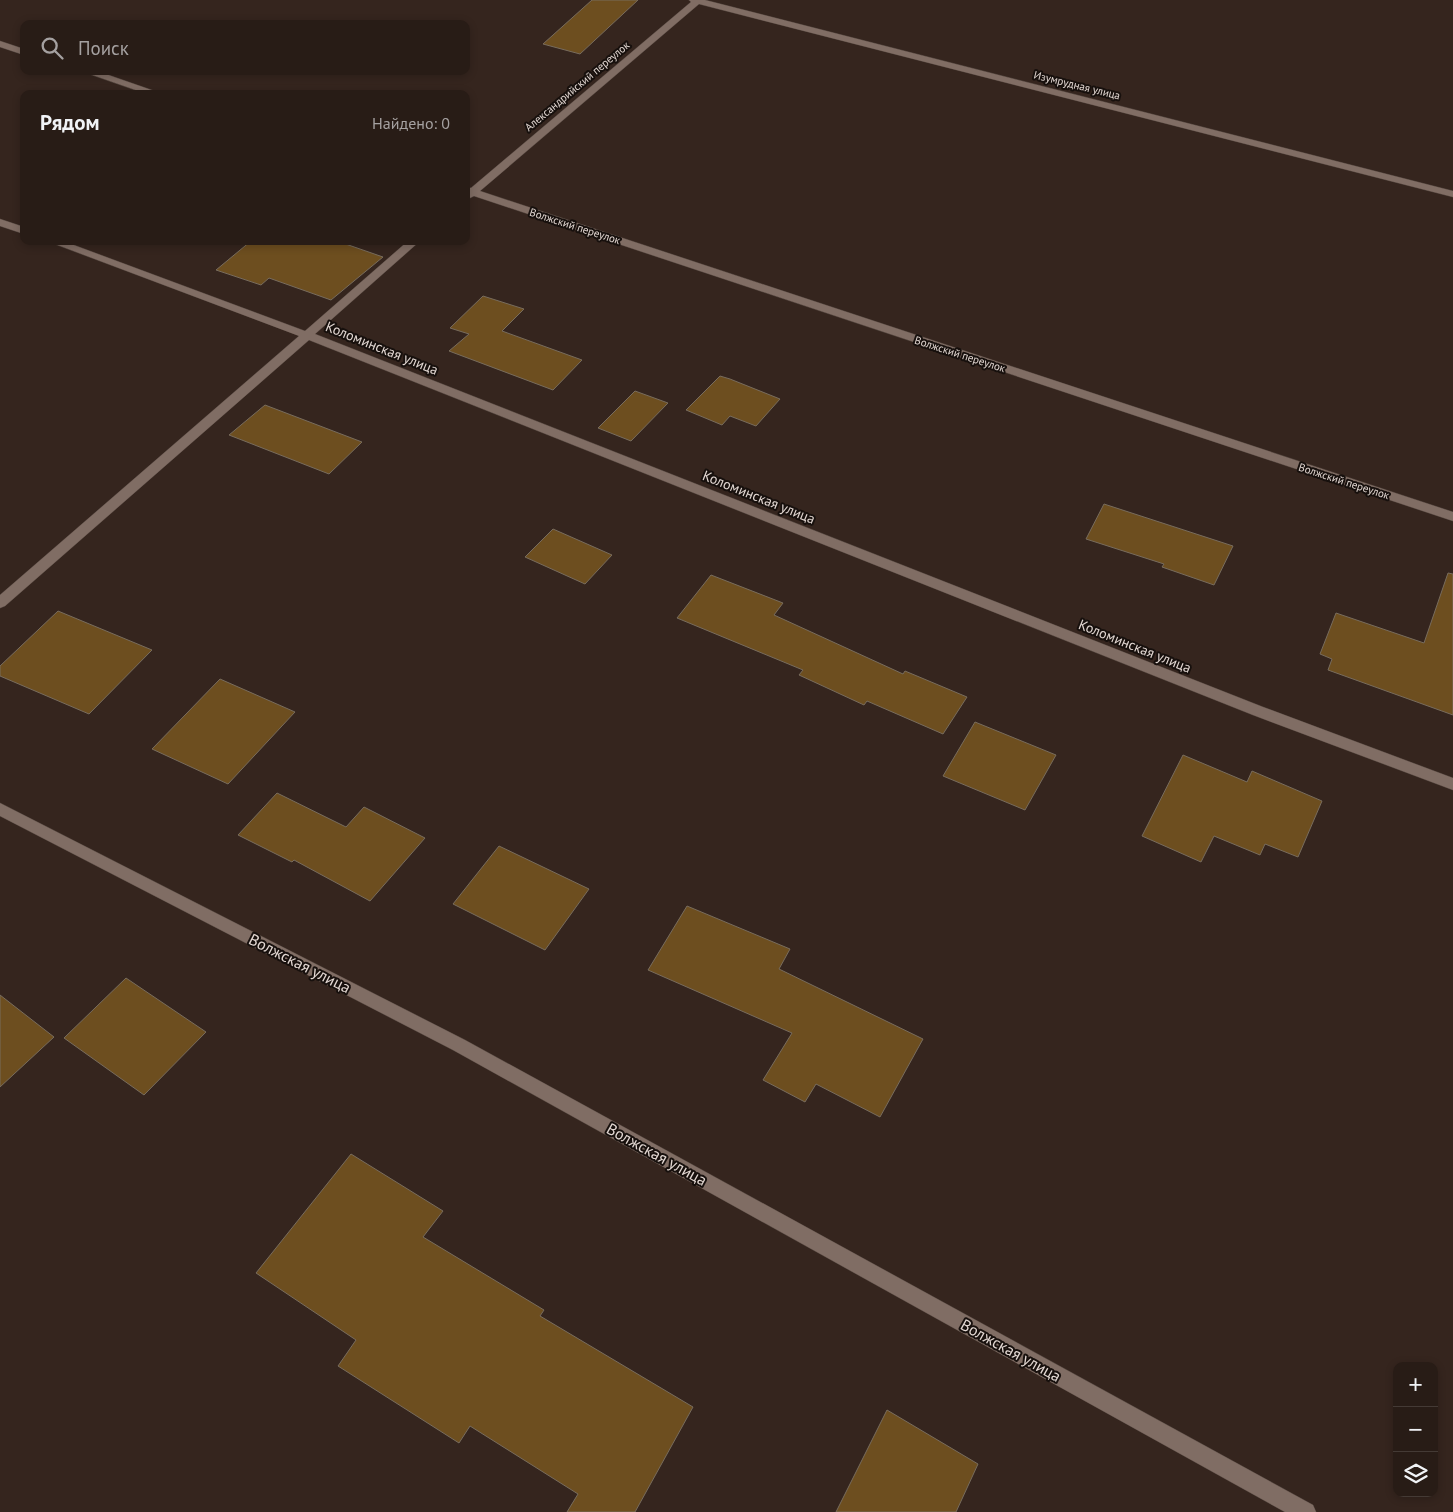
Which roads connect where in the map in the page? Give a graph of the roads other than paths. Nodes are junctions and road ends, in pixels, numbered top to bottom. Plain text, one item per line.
1 (696, 0) edge
2 (0, 44) edge
3 (20, 51) edge
4 (99, 75) edge
5 (145, 90) edge
6 (470, 191) edge
7 (470, 194) edge
8 (1453, 194) edge
9 (0, 222) edge
10 (20, 230) edge
11 (63, 245) edge
12 (410, 245) edge
13 (306, 335) junction
14 (1453, 517) edge
15 (0, 603) edge
16 (1453, 784) edge
17 (0, 809) edge
18 (1306, 1512) edge

1 - 6 street, Александрийский переулок
1 - 8 street, Изумрудная улица
2 - 3 street
4 - 5 street
7 - 14 street, Волжский переулок
9 - 10 street
11 - 13 street, Коломинская улица
12 - 13 street
13 - 15 street
13 - 16 street, Коломинская улица
17 - 18 street, Волжская улица

